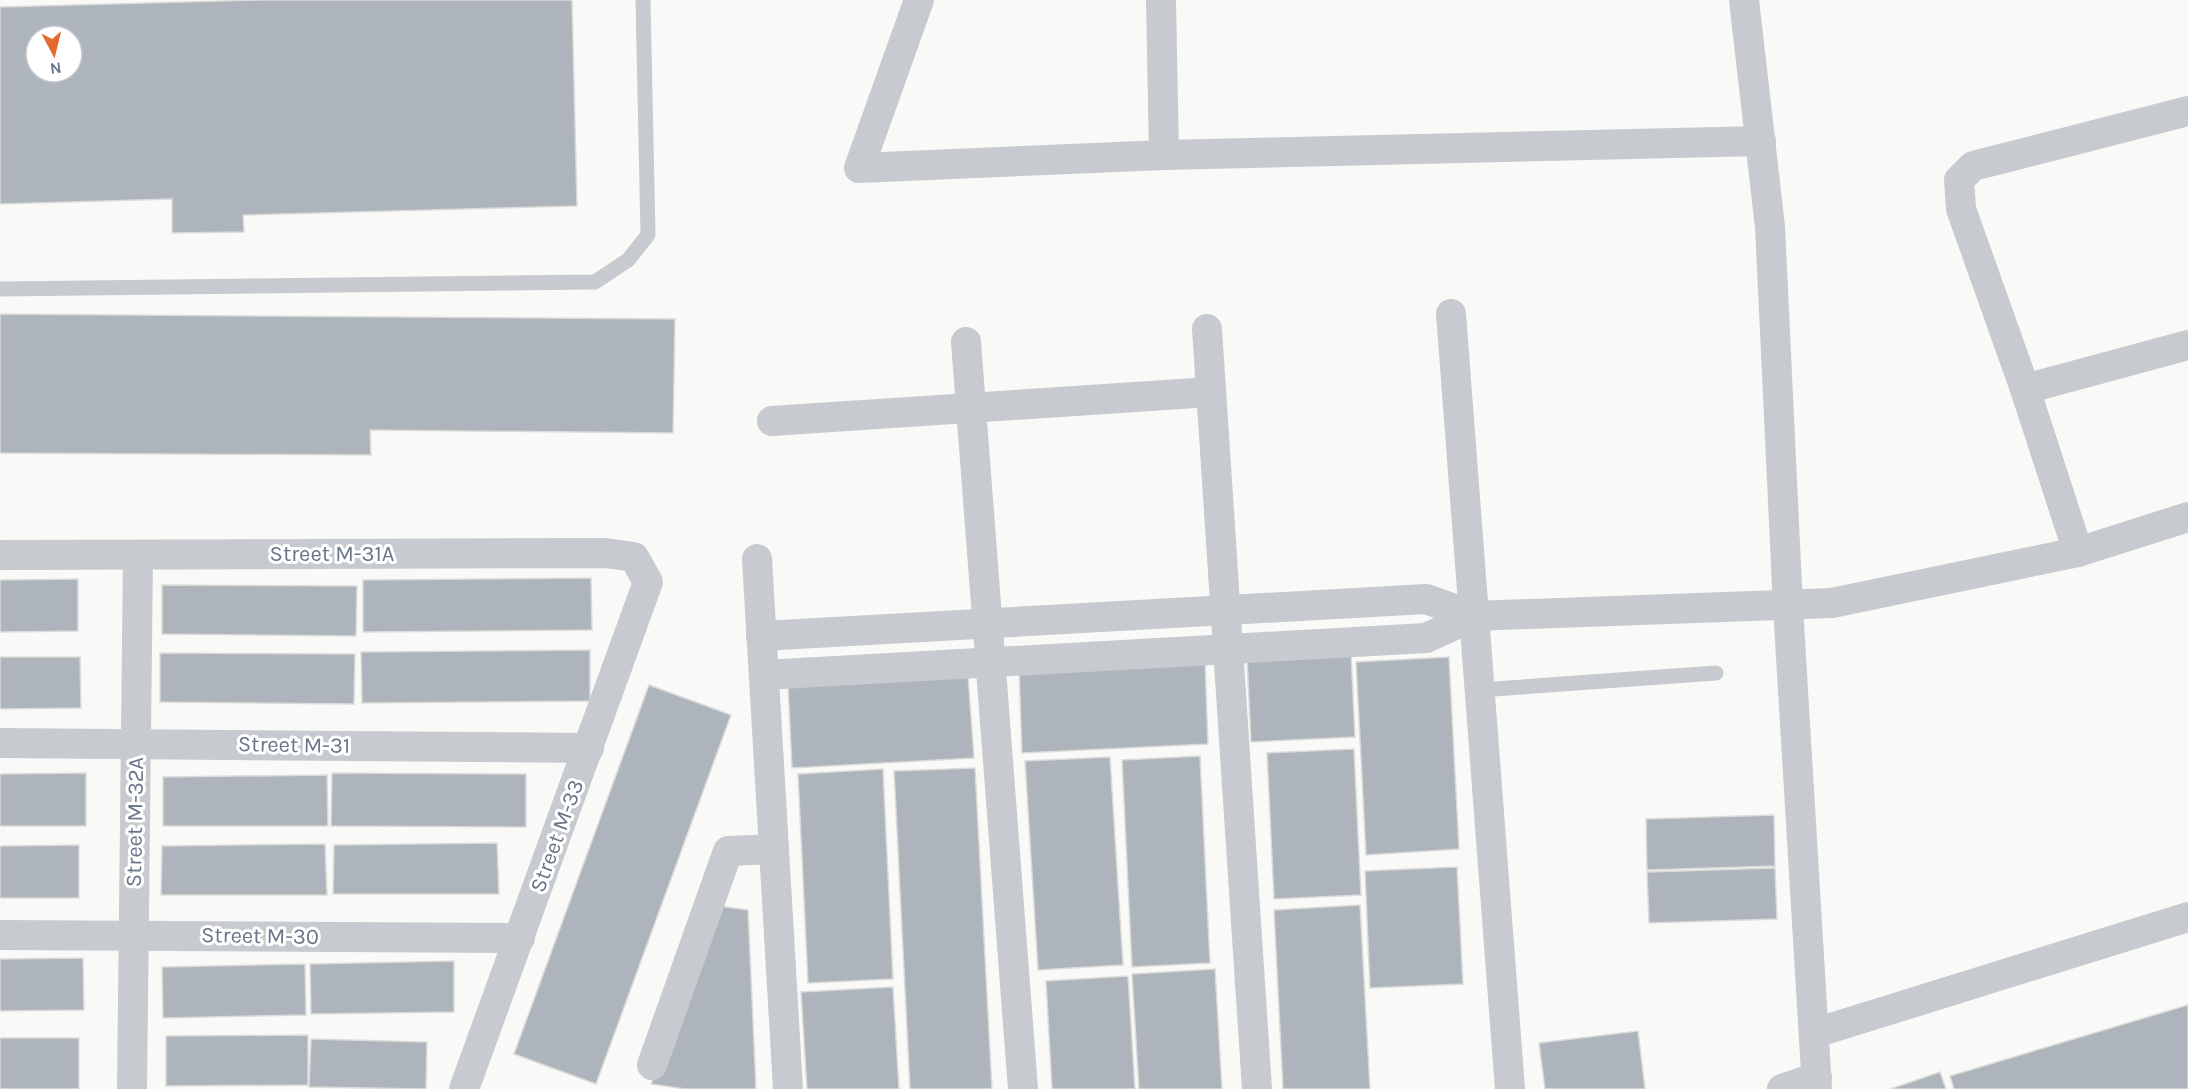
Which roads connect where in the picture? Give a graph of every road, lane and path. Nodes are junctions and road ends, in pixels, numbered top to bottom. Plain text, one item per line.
1 (643, 0) edge
2 (919, 0) edge
3 (1161, 0) edge
4 (1743, 0) edge
5 (2188, 111) edge
6 (1761, 141) junction
7 (1164, 155) junction
8 (0, 289) edge
9 (1452, 314) dead end
10 (1207, 329) dead end
11 (966, 342) dead end
12 (2188, 345) edge
13 (2025, 388) junction
14 (1211, 392) junction
15 (971, 408) junction
16 (772, 421) dead end
17 (2188, 517) edge
18 (2078, 552) junction
19 (0, 555) edge
20 (138, 555) junction
21 (757, 559) dead end
22 (648, 582) joint
23 (1788, 607) junction
24 (1225, 610) junction
25 (1474, 616) junction
26 (987, 624) junction
27 (761, 636) junction
28 (1227, 649) junction
29 (990, 662) junction
30 (1716, 673) dead end
31 (764, 675) junction
32 (1480, 690) junction
33 (0, 742) edge
34 (136, 743) junction
35 (589, 748) junction
36 (773, 849) junction
37 (2188, 917) edge
38 (134, 934) junction
39 (0, 935) edge
40 (520, 939) junction
41 (1815, 1033) junction
42 (652, 1065) dead end
43 (1817, 1083) edge
44 (132, 1089) edge
45 (464, 1089) edge
46 (788, 1089) edge
47 (1023, 1089) edge
48 (1257, 1089) edge
49 (1510, 1089) edge
50 (1782, 1089) edge

1 - 8 lane
2 - 7 street
3 - 7 street
4 - 6 street
5 - 13 street
6 - 7 street
6 - 23 street
9 - 25 street
10 - 14 street
11 - 15 street
12 - 13 street
13 - 18 street
14 - 15 street
14 - 24 street
15 - 16 street
15 - 26 street
17 - 18 street
18 - 23 street
19 - 20 street, Street M-31A
20 - 22 street, Street M-31A
20 - 34 street, Street M-32A
21 - 27 street
22 - 35 street, Street M-33
23 - 25 street
23 - 41 street
24 - 25 street
24 - 26 street
24 - 28 street
25 - 28 street
25 - 32 street
26 - 27 street
26 - 29 street
27 - 31 street
28 - 29 street
28 - 48 street
29 - 31 street
29 - 47 street
30 - 32 lane
31 - 36 street
32 - 49 street
33 - 34 street, Street M-31
34 - 35 street, Street M-31
34 - 38 street, Street M-32A
35 - 40 street, Street M-33
36 - 42 street
36 - 46 street
37 - 41 street
38 - 39 street, Street M-30
38 - 40 street, Street M-30
38 - 44 street, Street M-32A
40 - 45 street, Street M-33
41 - 43 street
43 - 50 street

